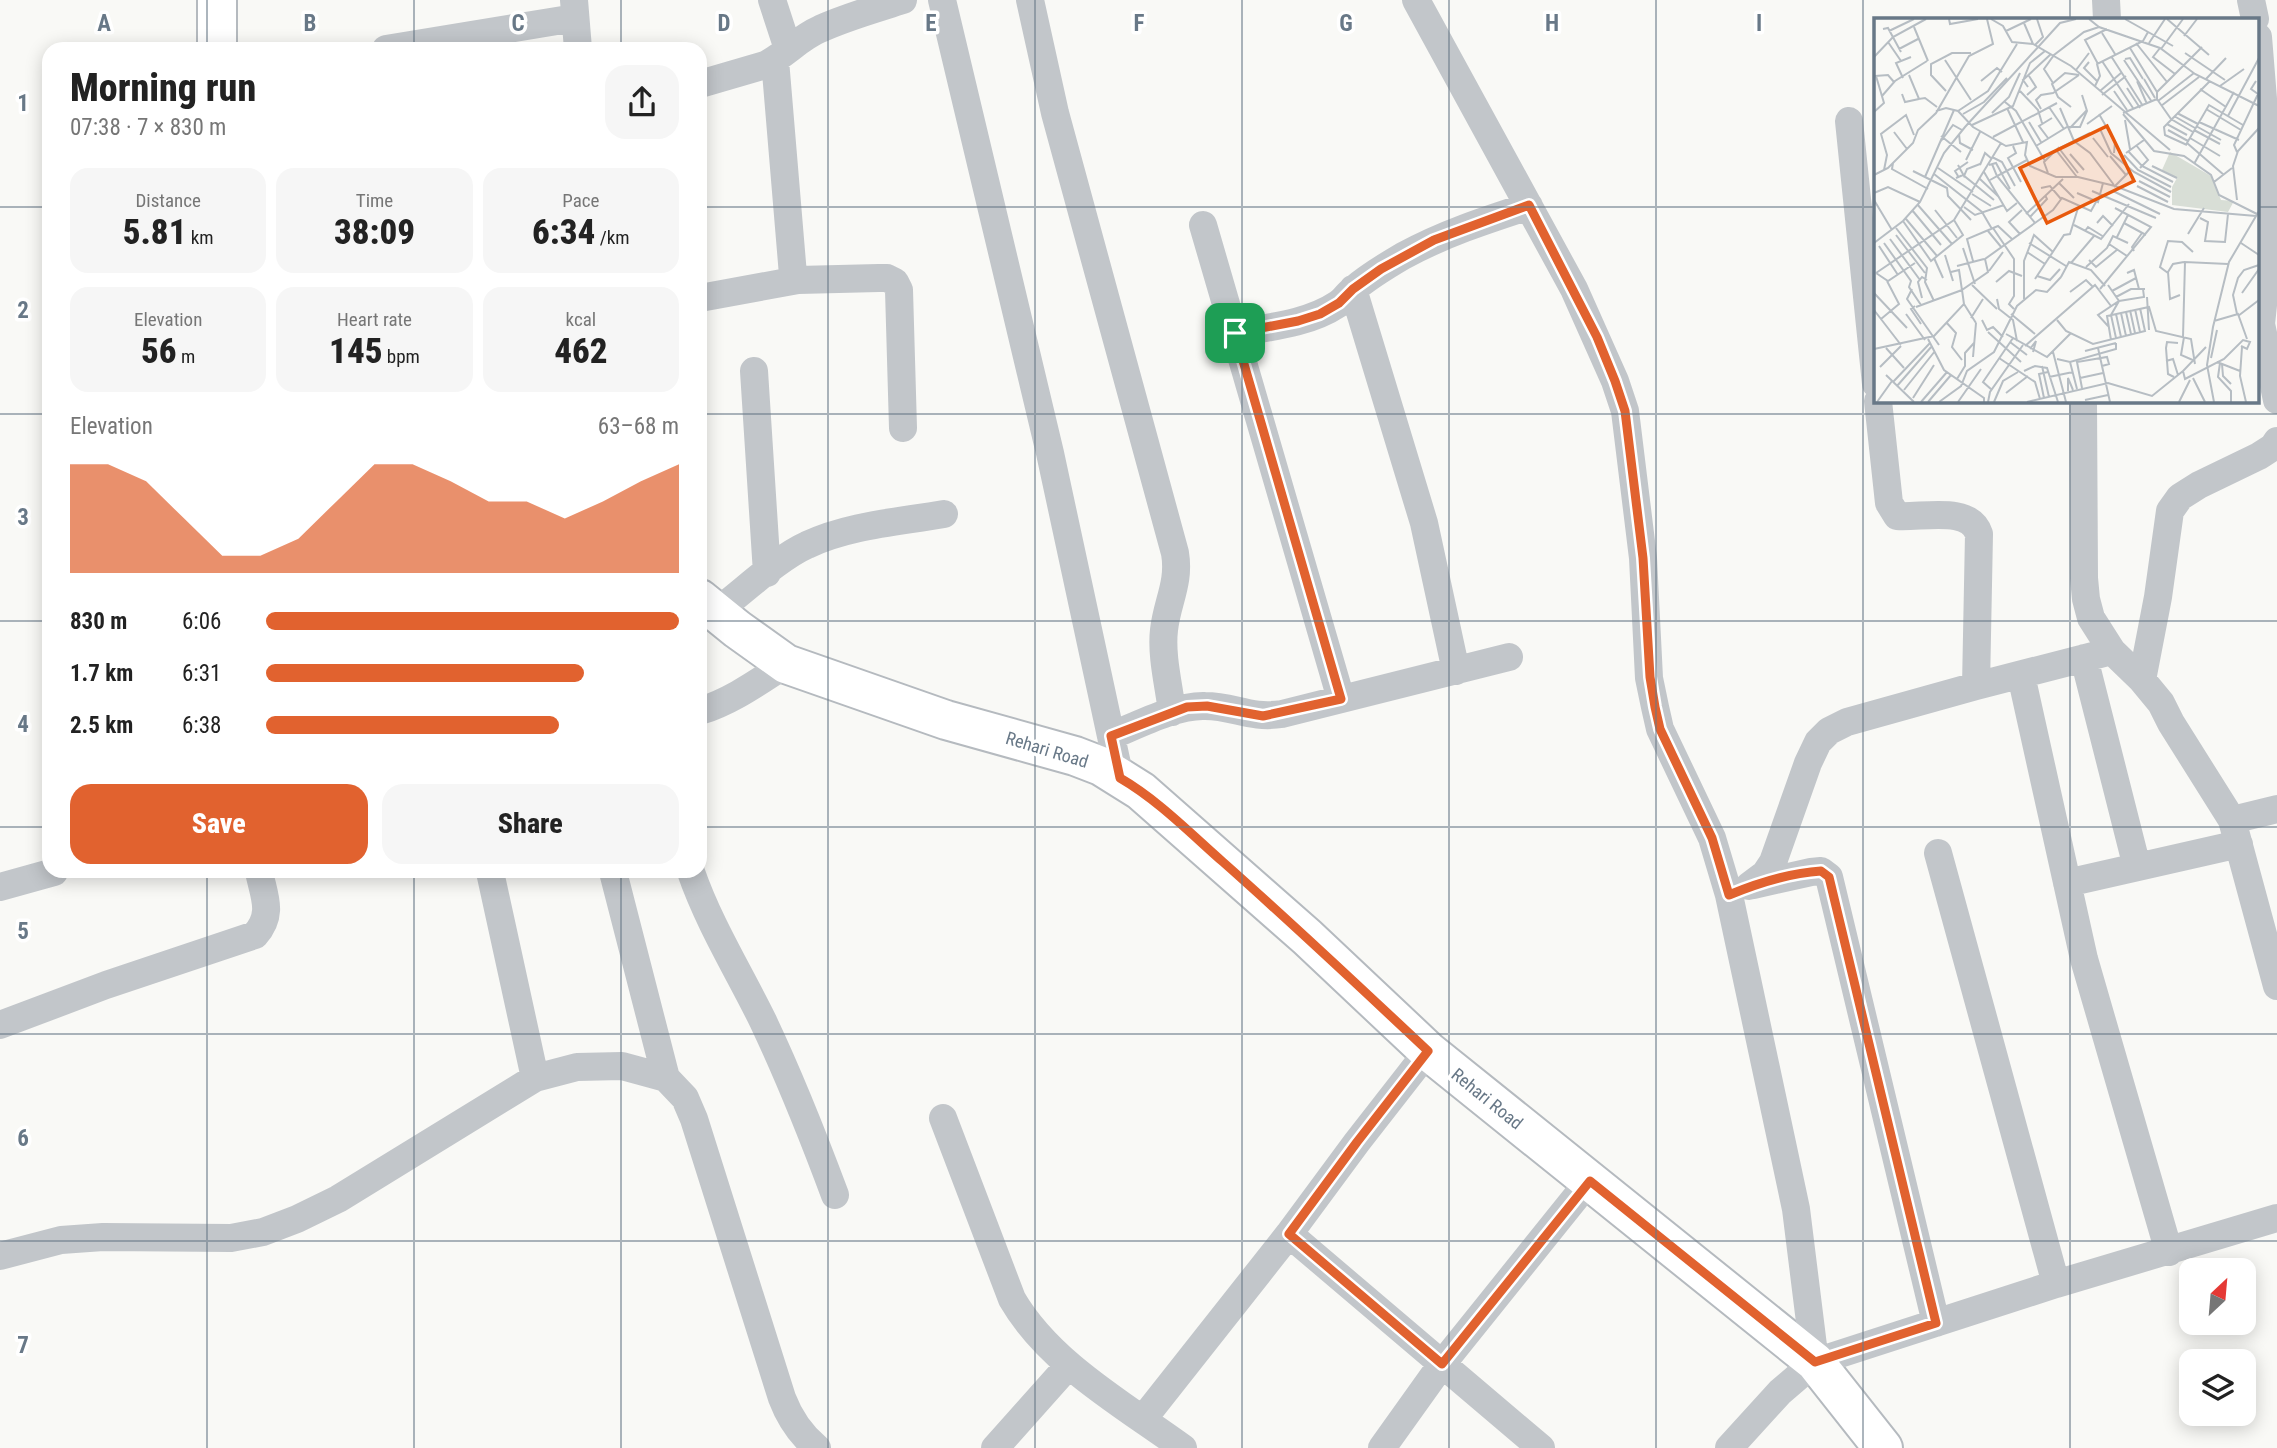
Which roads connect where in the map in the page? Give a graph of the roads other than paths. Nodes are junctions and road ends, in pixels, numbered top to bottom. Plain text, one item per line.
1 (217, 0) edge
2 (772, 0) edge
3 (903, 0) edge
4 (942, 0) edge
5 (1030, 0) edge
6 (1416, 0) edge
7 (2106, 0) edge
8 (2251, 0) edge
9 (575, 9) edge
10 (2107, 18) edge
11 (2255, 18) edge
12 (217, 42) edge
13 (419, 42) edge
14 (577, 42) edge
15 (2265, 52) edge
16 (781, 54) junction
17 (707, 82) edge
18 (1849, 121) dead end
19 (1529, 205) junction
20 (1203, 225) dead end
21 (798, 279) junction
22 (1353, 289) junction
23 (707, 297) edge
24 (2270, 306) edge
25 (1235, 333) junction
26 (1874, 365) edge
27 (754, 372) dead end
28 (2277, 400) edge
29 (1878, 402) edge
30 (2083, 402) edge
31 (903, 428) dead end
32 (2277, 441) edge
33 (944, 514) dead end
34 (767, 573) junction
35 (708, 606) edge
36 (2112, 651) junction
37 (1509, 657) dead end
38 (2084, 658) junction
39 (786, 664) junction
40 (1456, 671) junction
41 (2021, 675) junction
42 (2143, 680) junction
43 (1976, 686) junction
44 (1341, 699) junction
45 (707, 708) edge
46 (1172, 712) junction
47 (1111, 736) junction
48 (1120, 778) junction
49 (2277, 809) edge
50 (2236, 832) junction
51 (1938, 853) dead end
52 (2137, 867) junction
53 (42, 875) edge
54 (260, 878) edge
55 (491, 878) edge
56 (614, 878) edge
57 (693, 878) edge
58 (2067, 883) junction
59 (0, 887) edge
60 (1741, 890) junction
61 (2277, 986) edge
62 (0, 1025) edge
63 (1428, 1051) junction
64 (535, 1078) junction
65 (666, 1079) junction
66 (943, 1118) dead end
67 (1590, 1181) junction
68 (835, 1195) dead end
69 (2277, 1218) edge
70 (1289, 1234) junction
71 (2169, 1252) junction
72 (0, 1256) edge
73 (2056, 1284) junction
74 (1936, 1323) junction
75 (1815, 1362) junction
76 (1442, 1364) junction
77 (1069, 1365) junction
78 (1143, 1419) junction
79 (805, 1444) edge
80 (995, 1448) edge
81 (1183, 1448) edge
82 (1382, 1448) edge
83 (1541, 1448) edge
84 (1731, 1448) edge
85 (1884, 1448) edge

1 - 12 main road
2 - 16 street
3 - 16 street
4 - 47 street
5 - 46 street
6 - 19 street
7 - 10 street
8 - 11 street
9 - 13 street
9 - 14 street
15 - 24 street
16 - 17 street
16 - 21 street
18 - 26 street
19 - 22 street
19 - 60 street
20 - 25 street
21 - 23 street
21 - 31 street
22 - 25 street
22 - 40 street
24 - 28 street
25 - 44 street
27 - 34 street
29 - 43 street
30 - 36 street
32 - 42 street
33 - 34 street
34 - 35 street
35 - 39 main road, Rehari Road
36 - 38 street
36 - 42 street
37 - 40 street
38 - 41 street
38 - 52 street
39 - 45 street
39 - 48 main road, Rehari Road
40 - 44 street
41 - 43 street
41 - 58 street
42 - 50 street
43 - 60 street
44 - 46 street
46 - 47 street
47 - 48 street
48 - 63 main road, Rehari Road
49 - 50 street
50 - 52 street
50 - 61 street
51 - 73 street
52 - 58 street
53 - 59 street
54 - 62 street
55 - 64 street
56 - 65 street
57 - 68 street
58 - 71 street
60 - 74 street
60 - 75 street
63 - 67 main road, Rehari Road
63 - 70 street
64 - 65 street
64 - 72 street
65 - 79 street
66 - 77 street
67 - 75 main road, Rehari Road
67 - 76 street
69 - 71 street
70 - 76 street
70 - 78 street
71 - 73 street
73 - 74 street
74 - 75 street
75 - 84 street
75 - 85 main road, Rehari Road
76 - 82 street
76 - 83 street
77 - 78 street
77 - 80 street
78 - 81 street

